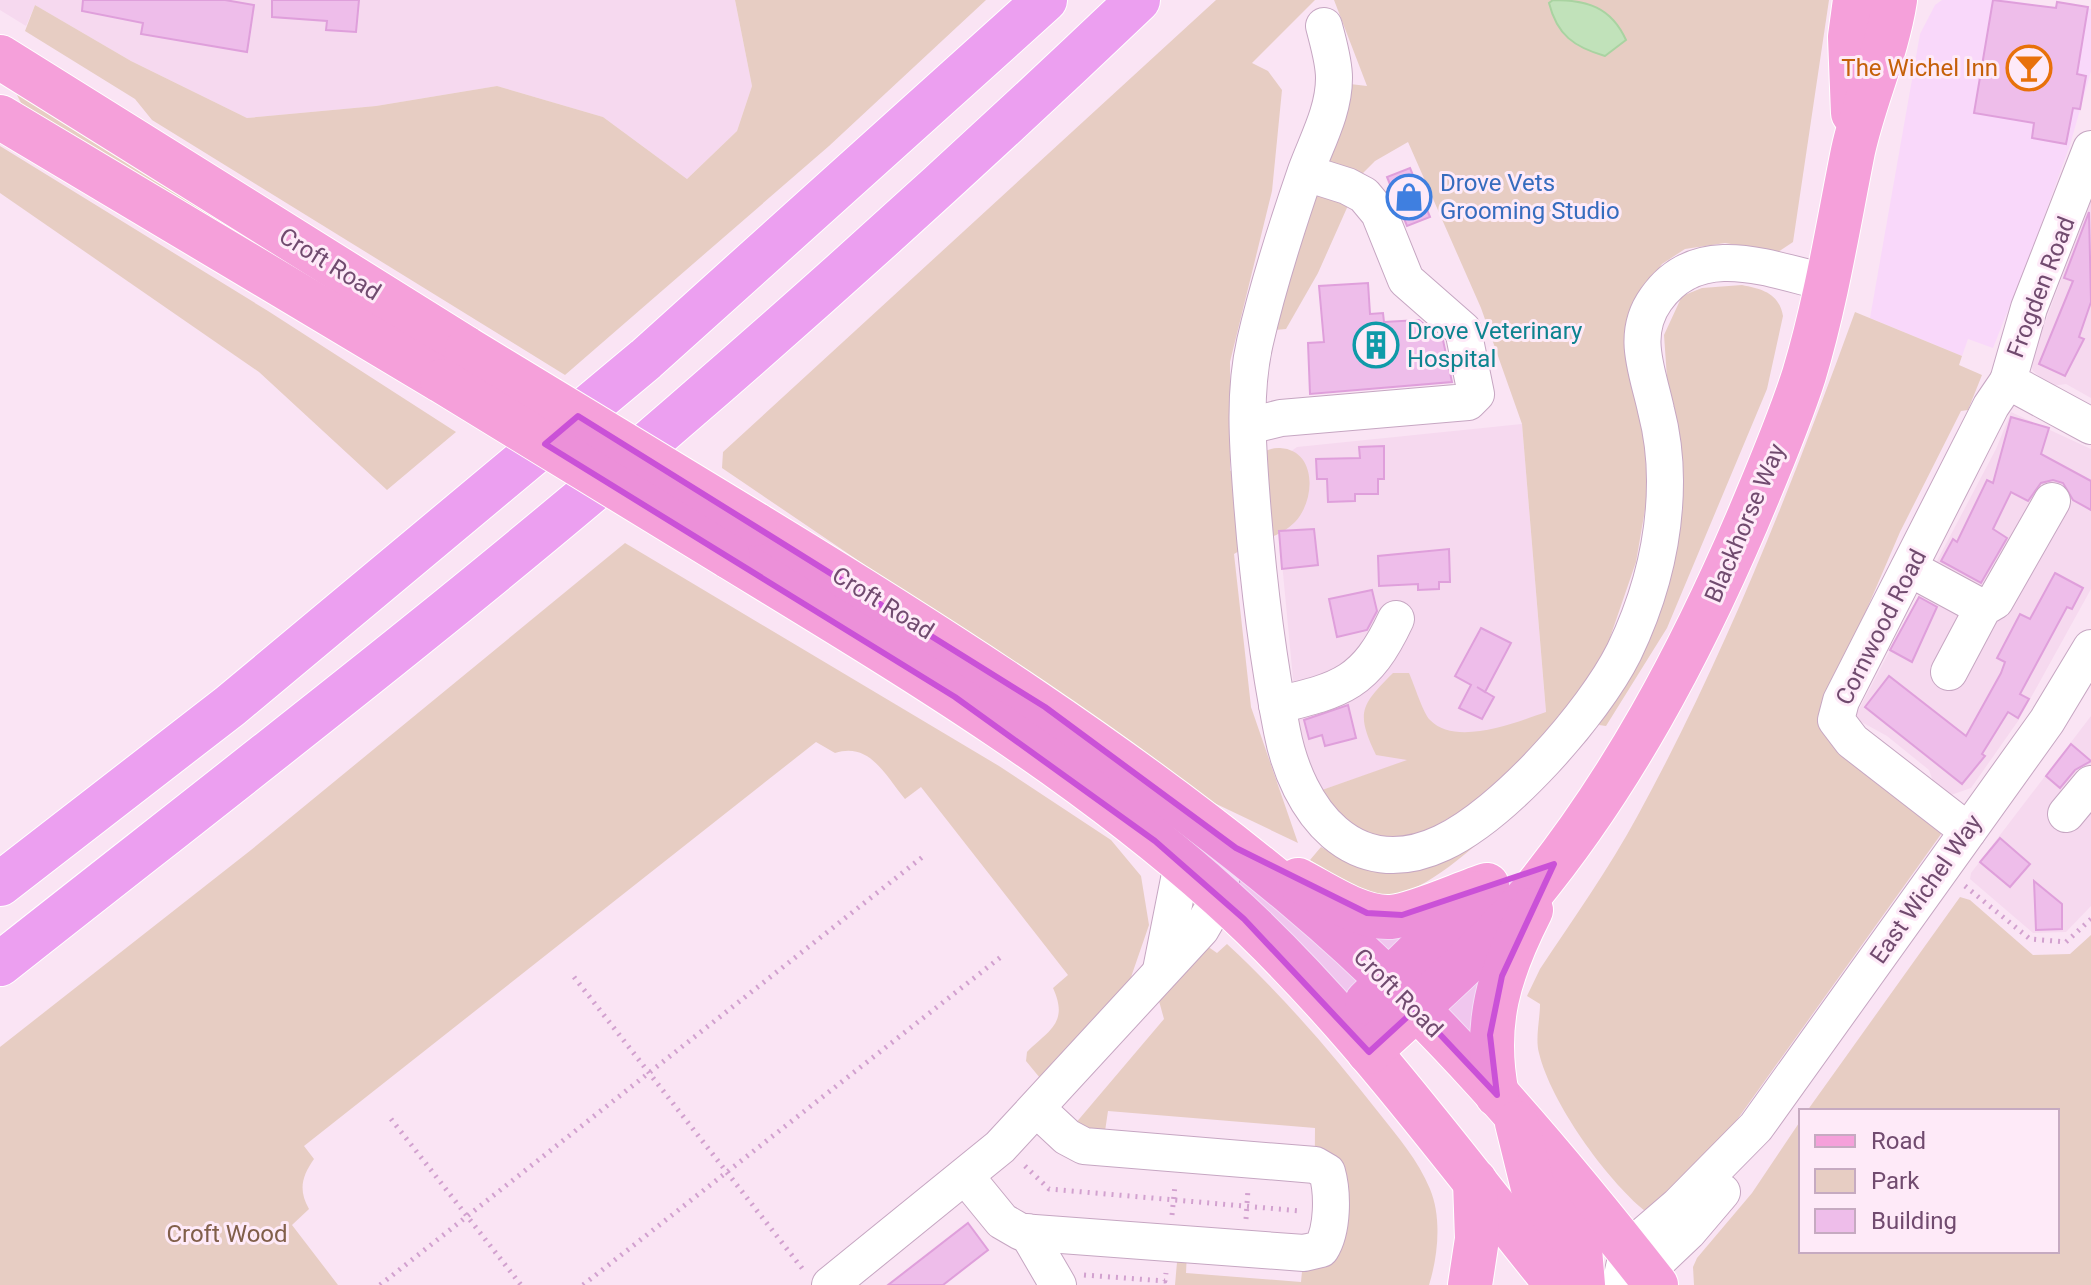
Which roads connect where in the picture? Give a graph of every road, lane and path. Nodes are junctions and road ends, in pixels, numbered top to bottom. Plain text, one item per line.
1 (1045, 0) edge
2 (1138, 0) edge
3 (1855, 0) edge
4 (1895, 0) edge
5 (1324, 26) dead end
6 (0, 57) edge
7 (0, 117) edge
8 (1854, 147) junction
9 (2091, 149) edge
10 (1306, 173) junction
11 (2078, 227) edge
12 (1828, 283) junction
13 (455, 365) junction
14 (2008, 381) junction
15 (1248, 426) junction
16 (2091, 426) edge
17 (2052, 501) dead end
18 (742, 540) junction
19 (1909, 568) junction
20 (1983, 608) junction
21 (1396, 619) dead end
22 (2091, 648) edge
23 (1949, 672) dead end
24 (1277, 705) junction
25 (2091, 784) edge
26 (1154, 786) junction
27 (2066, 814) dead end
28 (1968, 831) junction
29 (1236, 848) junction
30 (925, 855) dead end
31 (1182, 864) junction
32 (1554, 864) junction
33 (0, 884) edge
34 (1487, 885) junction
35 (1960, 887) dead end
36 (1220, 896) junction
37 (2091, 919) edge
38 (1002, 956) dead end
39 (0, 964) edge
40 (1161, 970) junction
41 (574, 977) dead end
42 (1402, 995) junction
43 (1357, 1038) junction
44 (649, 1073) junction
45 (1506, 1106) junction
46 (1038, 1110) junction
47 (391, 1119) dead end
48 (1178, 1155) junction
49 (1018, 1160) dead end
50 (1251, 1160) junction
51 (727, 1173) junction
52 (966, 1177) junction
53 (1475, 1181) junction
54 (1173, 1200) junction
55 (1247, 1206) junction
56 (1329, 1214) junction
57 (467, 1217) junction
58 (1027, 1232) junction
59 (1169, 1243) junction
60 (1243, 1249) junction
61 (1610, 1279) edge
62 (380, 1285) edge
63 (521, 1285) edge
64 (583, 1285) edge
65 (814, 1285) edge
66 (830, 1285) edge
67 (1058, 1285) edge
68 (1470, 1285) edge

1 - 33 highway
2 - 39 highway
3 - 8 main road, Blackhorse Way
4 - 8 main road, Blackhorse Way
5 - 10 street
6 - 13 main road, Croft Road
7 - 13 main road, Croft Road
8 - 12 main road, Blackhorse Way
9 - 11 street, Frogden Road
10 - 15 street
10 - 15 street
11 - 14 street, Frogden Road
12 - 24 street
12 - 32 main road, Blackhorse Way
13 - 18 main road, Croft Road, bridge
14 - 16 street, Frogden Road
14 - 19 street, Cornwood Road
15 - 24 street
17 - 20 street
18 - 26 main road, Croft Road
18 - 31 main road, Croft Road
19 - 20 street
19 - 28 street, Cornwood Road
20 - 23 street
21 - 24 street
22 - 28 street, East Wichel Way
25 - 27 street
26 - 29 main road, Croft Road
26 - 36 street
28 - 61 street, East Wichel Way
29 - 34 main road
29 - 42 main road, Croft Road
30 - 44 path
31 - 36 main road, Croft Road
31 - 40 street
32 - 34 main road
32 - 42 main road, Blackhorse Way
32 - 45 main road
34 - 42 main road
35 - 37 path
36 - 40 street
36 - 43 main road, Croft Road
38 - 51 path
40 - 46 street
41 - 44 path
42 - 43 main road
42 - 45 main road, Croft Road
43 - 53 main road, Croft Road
44 - 51 path
44 - 57 path
45 - 61 main road
46 - 48 street
46 - 52 street
47 - 57 path
48 - 50 street
48 - 54 path
49 - 54 path
50 - 55 path
50 - 56 street
51 - 64 path
51 - 65 path
52 - 58 street
52 - 66 street
53 - 61 main road, Croft Road
53 - 68 main road
54 - 55 path
54 - 59 path
55 - 56 path
55 - 60 path
56 - 60 street
57 - 62 path
57 - 63 path
58 - 59 street
58 - 67 street
59 - 60 street

